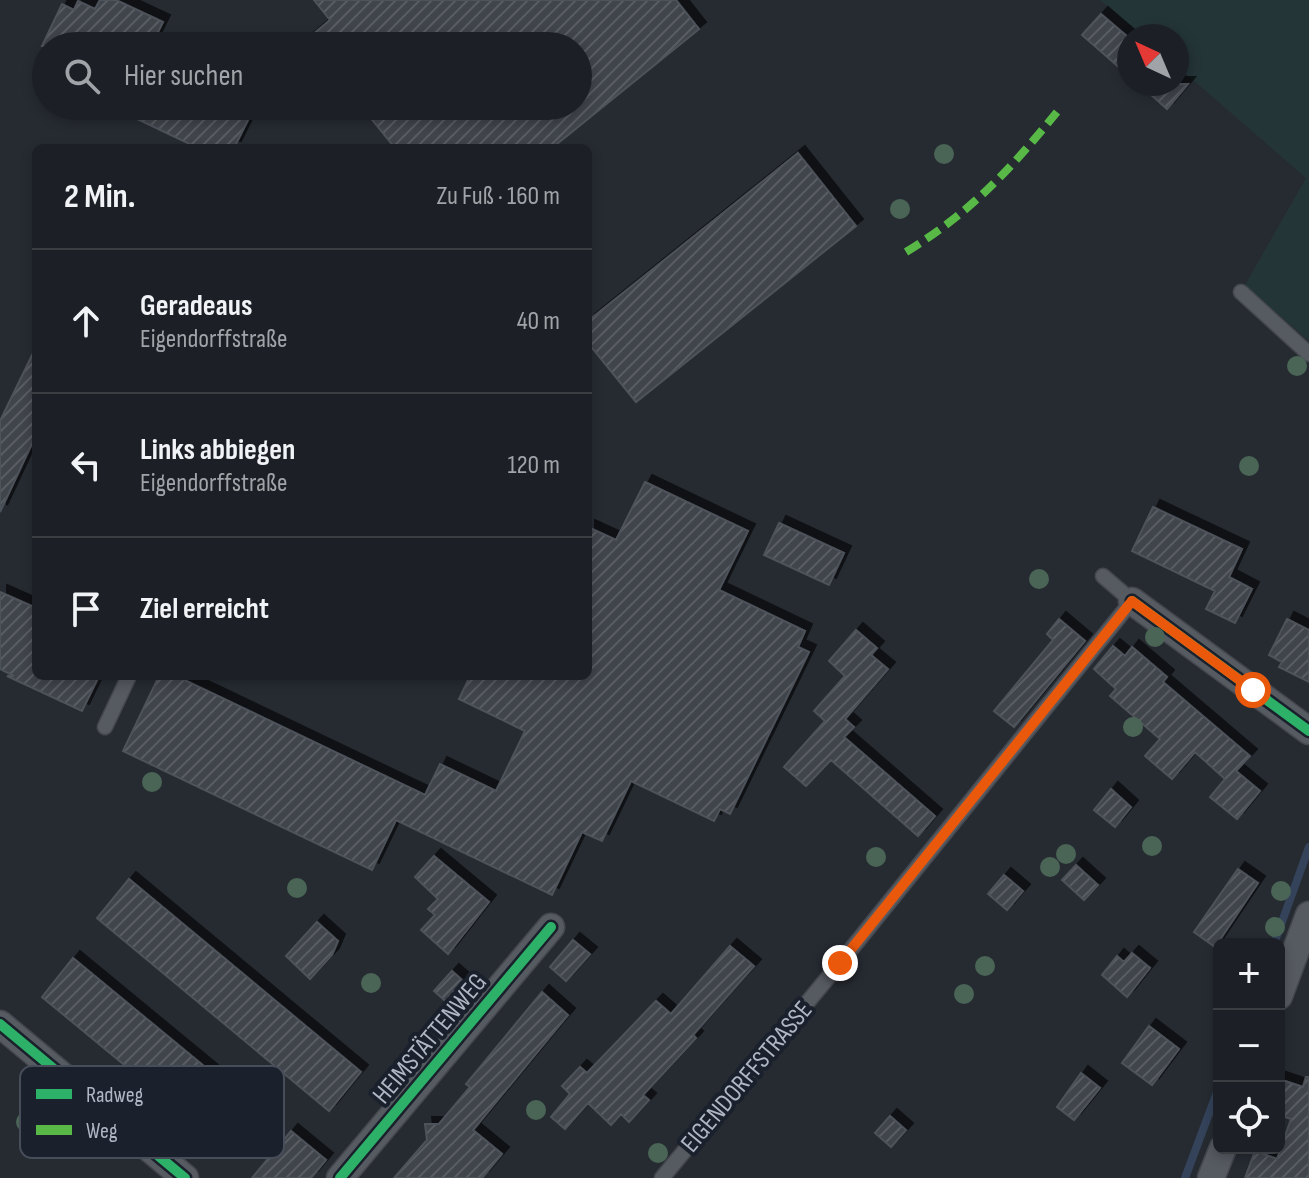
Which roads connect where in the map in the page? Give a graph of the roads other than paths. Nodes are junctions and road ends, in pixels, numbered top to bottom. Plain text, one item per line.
1 (1241, 292) dead end
2 (1309, 354) edge
3 (1103, 576) dead end
4 (1132, 601) junction
5 (127, 680) edge
6 (105, 727) dead end
7 (1309, 731) edge
8 (1309, 915) edge
9 (551, 927) dead end
10 (1285, 980) edge
11 (0, 1024) edge
12 (50, 1066) edge
13 (1221, 1154) edge
14 (161, 1158) edge
15 (185, 1178) edge
16 (340, 1178) edge
17 (662, 1178) edge
18 (1211, 1178) edge

1 - 2 lane
3 - 4 lane
4 - 7 street
4 - 17 lane, EIGENDORFFSTRASSE
5 - 6 lane
8 - 10 street
9 - 16 street, HEIMSTÄTTENWEG
11 - 12 street
13 - 18 street
14 - 15 street

